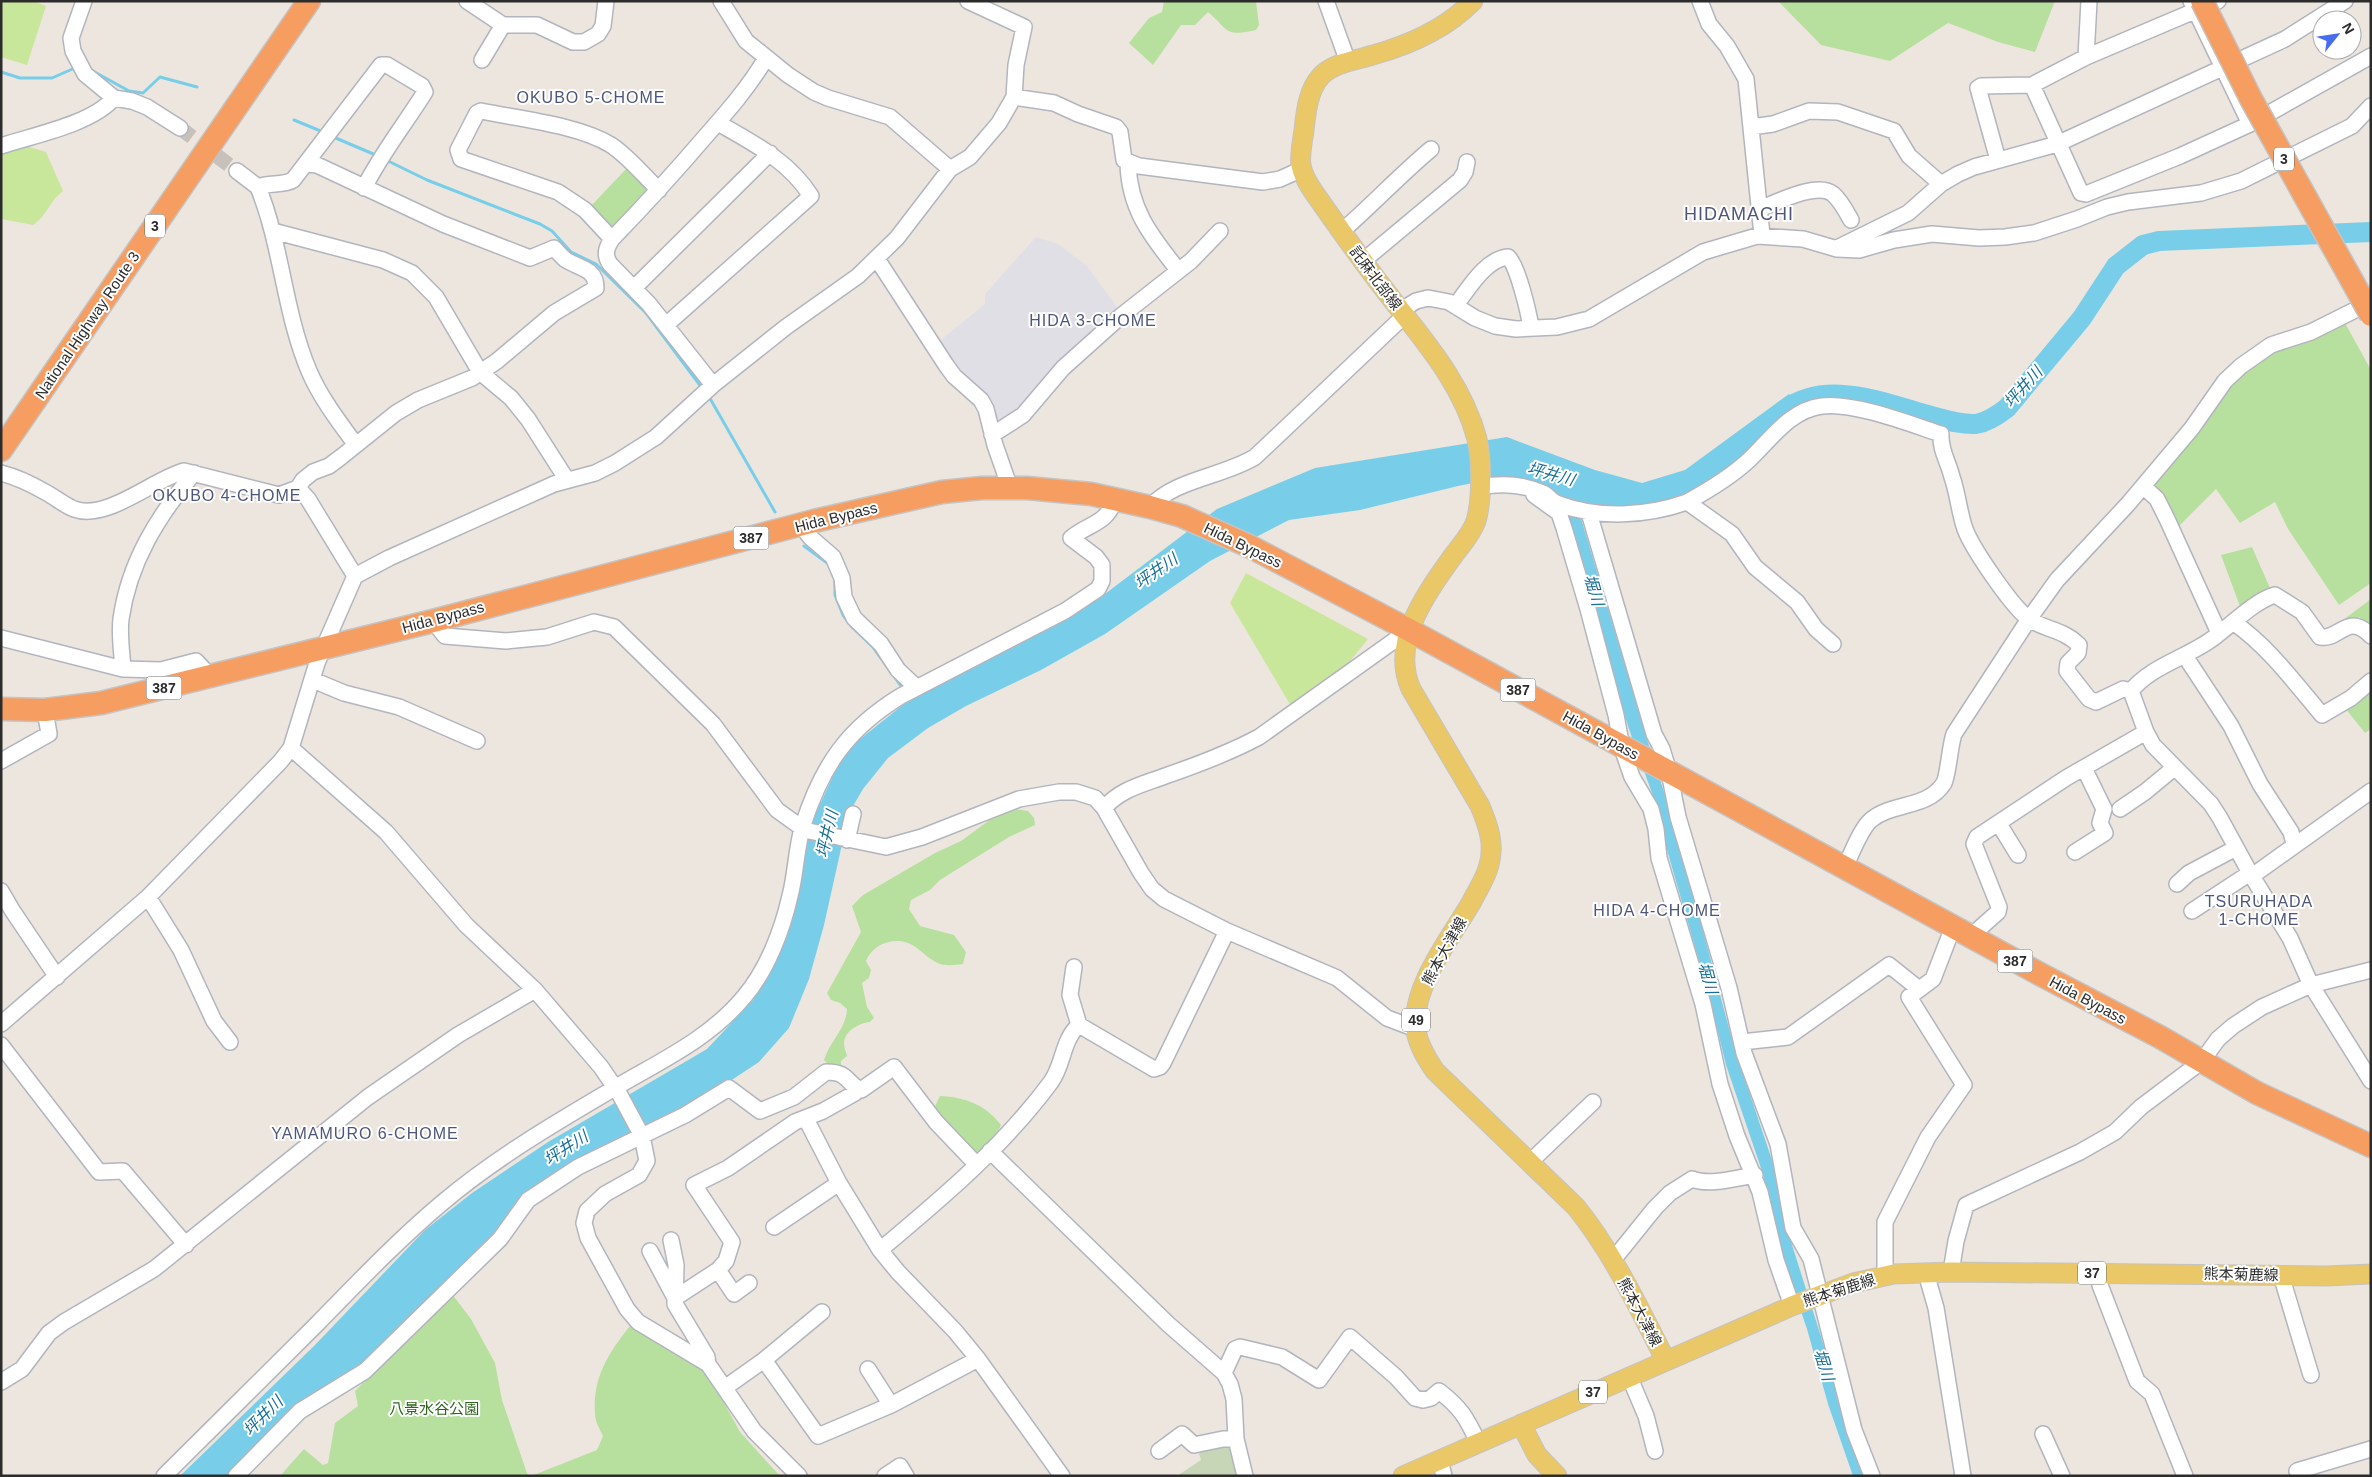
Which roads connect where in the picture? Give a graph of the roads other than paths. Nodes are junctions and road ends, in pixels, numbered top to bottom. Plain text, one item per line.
1 (84, 1) edge
2 (309, 1) edge
3 (467, 1) edge
4 (606, 1) edge
5 (721, 1) edge
6 (968, 1) edge
7 (1326, 1) edge
8 (1473, 1) edge
9 (1700, 1) edge
10 (2089, 1) edge
11 (2219, 1) edge
12 (2346, 1) edge
13 (2196, 5) edge
14 (502, 25) junction
15 (2371, 56) edge
16 (2086, 57) junction
17 (766, 58) junction
18 (482, 60) dead end
19 (1348, 62) junction
20 (2222, 70) junction
21 (2032, 85) junction
22 (1014, 97) junction
23 (114, 98) junction
24 (2371, 106) edge
25 (718, 123) junction
26 (2250, 124) junction
27 (1751, 127) junction
28 (180, 128) tunnel mouth
29 (2057, 144) junction
30 (1, 146) edge
31 (1431, 149) dead end
32 (770, 153) junction
33 (1998, 160) junction
34 (1467, 162) dead end
35 (1128, 163) junction
36 (307, 164) junction
37 (950, 169) junction
38 (1300, 170) junction
39 (237, 171) tunnel mouth
40 (1941, 184) junction
41 (258, 187) junction
42 (364, 188) junction
43 (659, 190) junction
44 (1759, 209) junction
45 (1850, 220) dead end
46 (273, 231) junction
47 (1220, 231) dead end
48 (1342, 232) junction
49 (1762, 235) junction
50 (612, 239) junction
51 (1837, 249) junction
52 (877, 258) junction
53 (1362, 261) junction
54 (602, 270) junction
55 (1178, 270) junction
56 (634, 288) junction
57 (2371, 288) edge
58 (2371, 302) edge
59 (1455, 306) junction
60 (1402, 313) junction
61 (2371, 315) edge
62 (666, 325) junction
63 (1531, 328) junction
64 (480, 372) junction
65 (714, 385) junction
66 (992, 435) junction
67 (356, 445) junction
68 (1, 450) edge
69 (1, 473) edge
70 (194, 473) junction
71 (567, 480) junction
72 (1480, 485) junction
73 (2143, 486) junction
74 (298, 488) junction
75 (1010, 488) junction
76 (1532, 489) junction
77 (1115, 499) junction
78 (1687, 502) junction
79 (1150, 507) junction
80 (1586, 512) junction
81 (801, 525) junction
82 (355, 576) junction
83 (2029, 619) junction
84 (433, 621) junction
85 (2233, 622) junction
86 (1409, 630) junction
87 (2219, 633) junction
88 (2371, 636) edge
89 (1, 638) edge
90 (1833, 644) dead end
91 (325, 648) junction
92 (2185, 656) junction
93 (123, 670) junction
94 (210, 676) junction
95 (313, 680) junction
96 (2371, 681) edge
97 (916, 687) junction
98 (2131, 691) junction
99 (1, 709) edge
100 (45, 710) junction
101 (2146, 732) junction
102 (477, 741) dead end
103 (291, 748) junction
104 (1625, 749) junction
105 (1, 761) edge
106 (2084, 768) junction
107 (2174, 768) junction
108 (1665, 770) junction
109 (2371, 791) edge
110 (1104, 808) junction
111 (2120, 809) dead end
112 (853, 814) dead end
113 (1999, 824) junction
114 (806, 830) junction
115 (844, 839) junction
116 (2294, 844) junction
117 (2236, 848) junction
118 (2075, 852) dead end
119 (2018, 856) dead end
120 (1845, 867) junction
121 (2251, 875) junction
122 (2177, 884) dead end
123 (1, 891) edge
124 (148, 897) junction
125 (2192, 911) dead end
126 (1227, 931) junction
127 (1962, 932) junction
128 (1074, 967) dead end
129 (2371, 970) edge
130 (57, 977) junction
131 (2311, 985) junction
132 (535, 990) junction
133 (1919, 990) junction
134 (1, 1024) edge
135 (1079, 1025) junction
136 (1416, 1029) junction
137 (230, 1042) dead end
138 (1742, 1042) junction
139 (1, 1045) edge
140 (2202, 1061) junction
141 (2371, 1081) edge
142 (856, 1087) junction
143 (617, 1091) junction
144 (1593, 1102) dead end
145 (806, 1119) junction
146 (640, 1131) junction
147 (2371, 1146) edge
148 (990, 1151) junction
149 (1530, 1162) junction
150 (977, 1165) junction
151 (1755, 1175) junction
152 (839, 1183) junction
153 (774, 1227) dead end
154 (671, 1240) dead end
155 (186, 1245) junction
156 (880, 1250) junction
157 (650, 1251) dead end
158 (1613, 1260) junction
159 (718, 1270) junction
160 (1951, 1272) junction
161 (1926, 1273) junction
162 (2098, 1273) junction
163 (2371, 1274) edge
164 (2281, 1275) junction
165 (1885, 1276) junction
166 (749, 1283) dead end
167 (1819, 1295) junction
168 (675, 1298) junction
169 (1793, 1305) junction
170 (822, 1312) dead end
171 (978, 1359) junction
172 (764, 1360) junction
173 (1666, 1361) junction
174 (708, 1364) junction
175 (868, 1369) dead end
176 (1224, 1372) junction
177 (1629, 1376) junction
178 (2311, 1376) dead end
179 (1, 1382) edge
180 (726, 1387) junction
181 (892, 1405) junction
182 (1521, 1424) junction
183 (2043, 1434) dead end
184 (1236, 1439) junction
185 (1478, 1442) junction
186 (2371, 1449) edge
187 (1159, 1451) dead end
188 (1655, 1451) dead end
189 (1442, 1468) edge
190 (1058, 1474) edge
191 (164, 1476) edge
192 (236, 1476) edge
193 (799, 1476) edge
194 (885, 1476) edge
195 (906, 1476) edge
196 (1245, 1476) edge
197 (1403, 1476) edge
198 (1557, 1476) edge
199 (1872, 1476) edge
200 (1963, 1476) edge
201 (2062, 1476) edge
202 (2184, 1476) edge
203 (2299, 1476) edge

1 - 23 street
2 - 68 highway, National Highway Route 3 / 3
3 - 14 street
4 - 14 street
5 - 17 street
6 - 22 street
7 - 19 street
8 - 19 main road
9 - 27 street
10 - 16 street
11 - 13 street
11 - 57 highway, 3
12 - 20 street
13 - 16 street
13 - 20 street
13 - 61 highway, 3, bridge
14 - 18 street
15 - 26 street
16 - 21 street
17 - 25 street
17 - 37 street
19 - 38 main road
20 - 26 street
20 - 29 street
21 - 29 street
21 - 33 street
22 - 35 street
22 - 37 street
23 - 28 street
23 - 30 street
24 - 51 street
25 - 32 street
25 - 43 street
26 - 29 street
27 - 40 street
27 - 44 street
29 - 33 street
31 - 48 street
32 - 56 street
32 - 62 street
33 - 40 street
34 - 53 street
35 - 38 street
35 - 55 street
36 - 41 street
36 - 42 street
36 - 42 street
37 - 52 street
38 - 48 main road, 託麻北部線
39 - 41 street
40 - 51 street
41 - 46 street
42 - 54 street
43 - 50 street
43 - 50 street
44 - 45 street
44 - 49 street
46 - 64 street
46 - 67 street
47 - 55 street
48 - 53 main road, 託麻北部線
49 - 51 street
49 - 63 street
50 - 54 street
52 - 65 street
52 - 66 street
53 - 60 main road, 託麻北部線
54 - 56 street
54 - 64 street
55 - 66 street
56 - 62 street
58 - 73 street
59 - 60 street
59 - 63 street
59 - 63 street
60 - 72 main road, 託麻北部線
60 - 79 street
62 - 65 street
64 - 67 street
64 - 71 street
65 - 71 street
66 - 75 street
67 - 74 street
69 - 70 street
70 - 74 street
70 - 93 street
71 - 82 street
72 - 76 street
72 - 86 main road, 託麻北部線
73 - 83 street
73 - 87 street
74 - 82 street
75 - 77 highway, Hida Bypass / 387
75 - 81 highway, Hida Bypass / 387
76 - 80 street
76 - 104 street
77 - 79 highway, Hida Bypass / 387
77 - 97 street
78 - 80 street
78 - 83 street
78 - 90 street
79 - 86 highway, Hida Bypass / 387
80 - 108 street
81 - 84 highway, Hida Bypass / 387
81 - 97 street
82 - 91 street
83 - 98 street
83 - 120 street
84 - 91 highway, Hida Bypass / 387
84 - 114 street
85 - 87 street
85 - 88 street
85 - 96 street
86 - 104 highway, Hida Bypass / 387
86 - 110 street
86 - 136 main road, 熊本大津線 / 49
87 - 92 street
89 - 93 street
91 - 94 highway, Hida Bypass / 387
91 - 95 street
92 - 98 street
92 - 116 street
93 - 94 street
94 - 100 highway, Hida Bypass / 387
95 - 102 street
95 - 103 street
97 - 114 street
98 - 101 street
99 - 100 highway, Hida Bypass / 387
100 - 105 street
101 - 106 street
101 - 107 street
103 - 124 street
103 - 132 street
104 - 108 highway, Hida Bypass / 387
104 - 151 street
106 - 113 street
106 - 118 street
107 - 111 street
107 - 117 street
108 - 120 highway, Hida Bypass / 387
108 - 138 street
109 - 116 street
110 - 115 street
110 - 126 street
112 - 115 street
113 - 119 street
113 - 127 street
114 - 115 street
114 - 143 street
116 - 121 street
117 - 121 street
117 - 122 street
120 - 127 highway, Hida Bypass / 387
121 - 125 street
121 - 131 street
123 - 130 street
124 - 130 street
124 - 137 street
126 - 135 street
126 - 136 street
127 - 133 street
127 - 140 highway, Hida Bypass / 387
128 - 135 street
129 - 131 street
130 - 134 street
131 - 140 street
131 - 141 street
132 - 143 street
132 - 155 street
133 - 138 street
133 - 165 street
135 - 148 street
136 - 149 main road, 熊本大津線 / 49
138 - 167 street
139 - 155 street
140 - 147 highway, Hida Bypass / 387
140 - 160 street
142 - 145 street
142 - 146 street
142 - 150 street
143 - 146 street
143 - 191 street
144 - 149 street
145 - 152 street
145 - 159 street
146 - 174 street
146 - 192 street
148 - 150 street
148 - 176 street
149 - 158 main road, 熊本大津線 / 49
150 - 156 street
151 - 158 street
151 - 169 street
152 - 153 street
152 - 156 street
154 - 168 street
155 - 179 street
156 - 171 street
157 - 168 street
158 - 173 main road, 熊本大津線 / 49
159 - 166 street
159 - 168 street
160 - 161 main road, 熊本菊鹿線 / 37
160 - 162 main road, 熊本菊鹿線 / 37
161 - 165 main road, 熊本菊鹿線 / 37
161 - 200 street
162 - 164 main road, 熊本菊鹿線 / 37
162 - 202 street
163 - 164 main road, 熊本菊鹿線 / 37
164 - 178 street
165 - 167 main road, 熊本菊鹿線 / 37
167 - 169 main road, 熊本菊鹿線 / 37
167 - 199 street
168 - 174 street
169 - 173 main road, 熊本菊鹿線 / 37
170 - 172 street
171 - 181 street
171 - 190 street
172 - 180 street
172 - 181 street
173 - 177 main road, 熊本菊鹿線 / 37
174 - 180 street
175 - 181 street
176 - 184 street
176 - 185 street
177 - 182 main road, 熊本菊鹿線 / 37
177 - 188 street
180 - 193 street
182 - 185 main road, 熊本菊鹿線 / 37
182 - 198 main road
183 - 201 street
184 - 187 street
184 - 196 street
185 - 189 main road, 熊本菊鹿線 / 37
186 - 203 street
189 - 197 main road, 熊本菊鹿線 / 37
194 - 195 street

